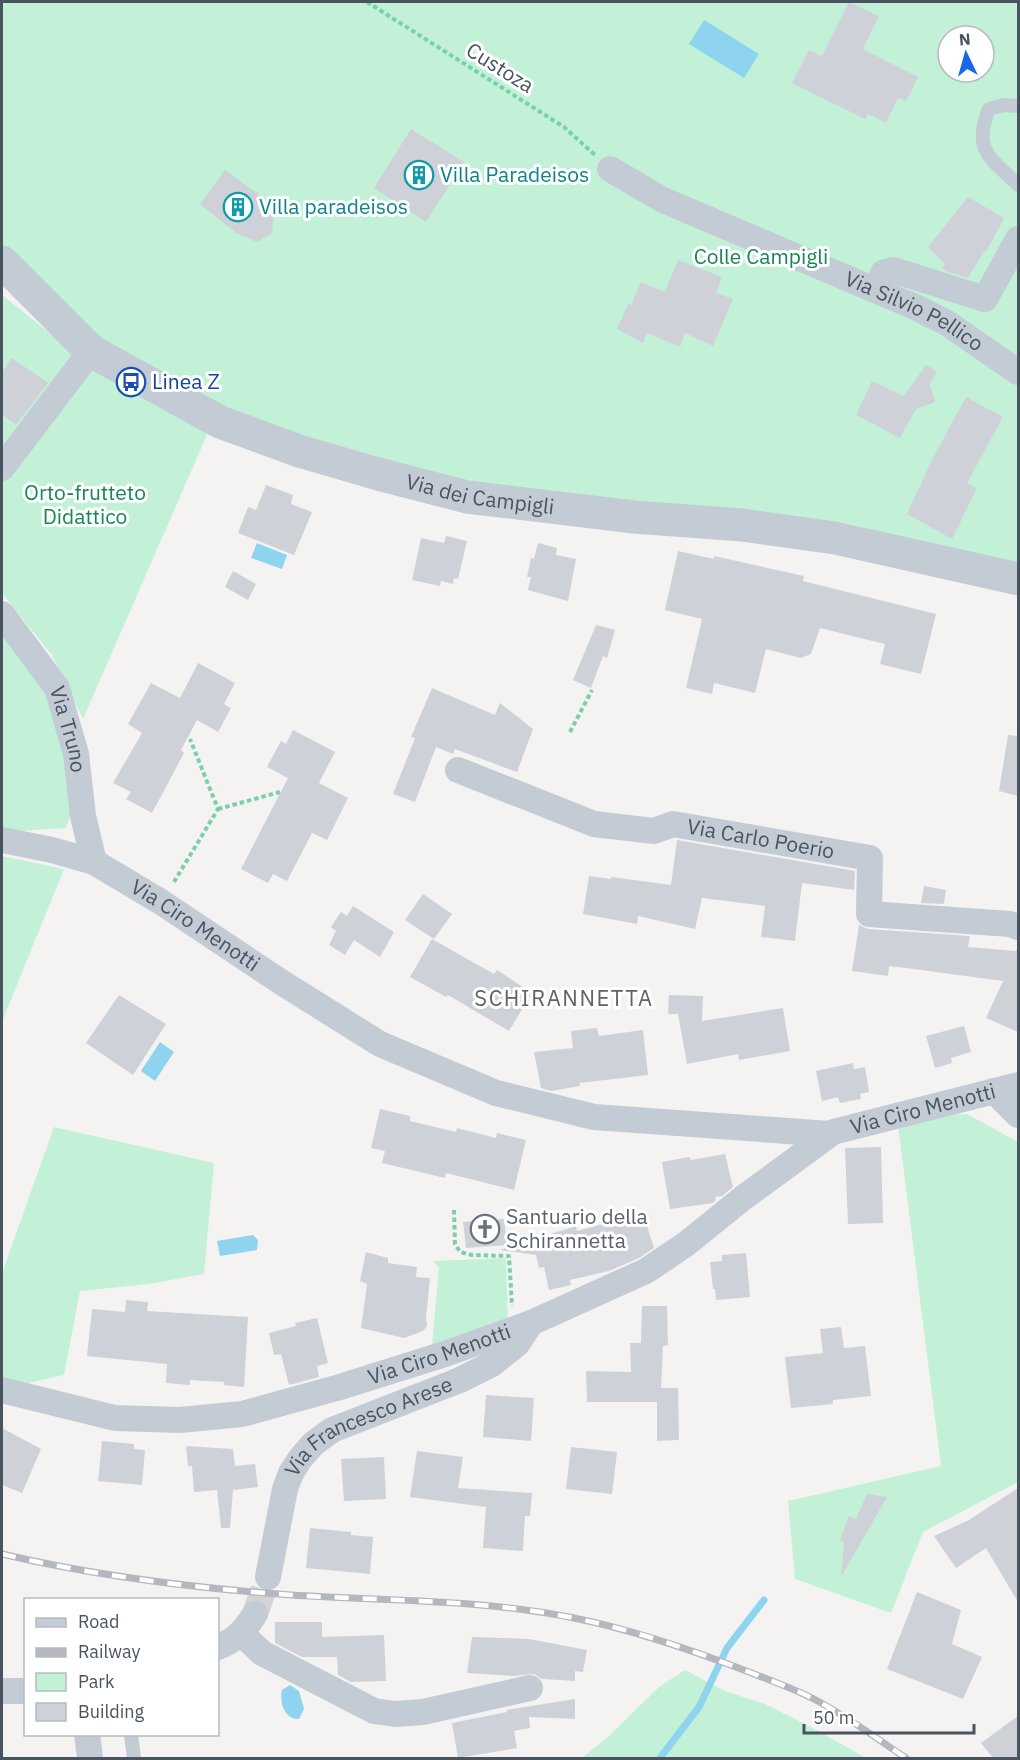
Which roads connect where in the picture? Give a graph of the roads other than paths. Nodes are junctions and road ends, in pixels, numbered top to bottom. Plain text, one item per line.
1 (1018, 106) edge
2 (610, 169) road end
3 (1018, 184) edge
4 (1018, 239) edge
5 (2, 262) edge
6 (878, 290) junction
7 (91, 351) junction
8 (1018, 372) edge
9 (3, 464) edge
10 (1018, 579) edge
11 (2, 614) edge
12 (458, 770) dead end
13 (2, 840) edge
14 (94, 862) junction
15 (1018, 927) edge
16 (1018, 1085) edge
17 (993, 1091) junction
18 (1018, 1115) edge
19 (829, 1134) junction
20 (523, 1326) junction
21 (2, 1390) edge
22 (268, 1577) tunnel mouth
23 (219, 1647) edge
24 (530, 1688) dead end
25 (24, 1690) edge
26 (2, 1691) edge
27 (87, 1736) edge
28 (131, 1736) edge
29 (90, 1758) edge
30 (134, 1758) edge

1 - 3 lane
2 - 6 street, Via Silvio Pellico
4 - 6 street, Via Silvio Pellico
5 - 7 street, Via dei Campigli
6 - 8 street, Via Silvio Pellico
7 - 9 street
7 - 10 street, Via dei Campigli
11 - 14 street, Via Truno
12 - 15 street, Via Carlo Poerio
13 - 14 street, Via Ciro Menotti
14 - 19 street, Via Ciro Menotti
16 - 17 street, Via Ciro Menotti
17 - 18 street
17 - 19 street, Via Ciro Menotti
19 - 20 street, Via Ciro Menotti
20 - 21 street, Via Ciro Menotti
20 - 22 street, Via Francesco Arese
23 - 24 street
25 - 26 street
27 - 29 street
28 - 30 lane

